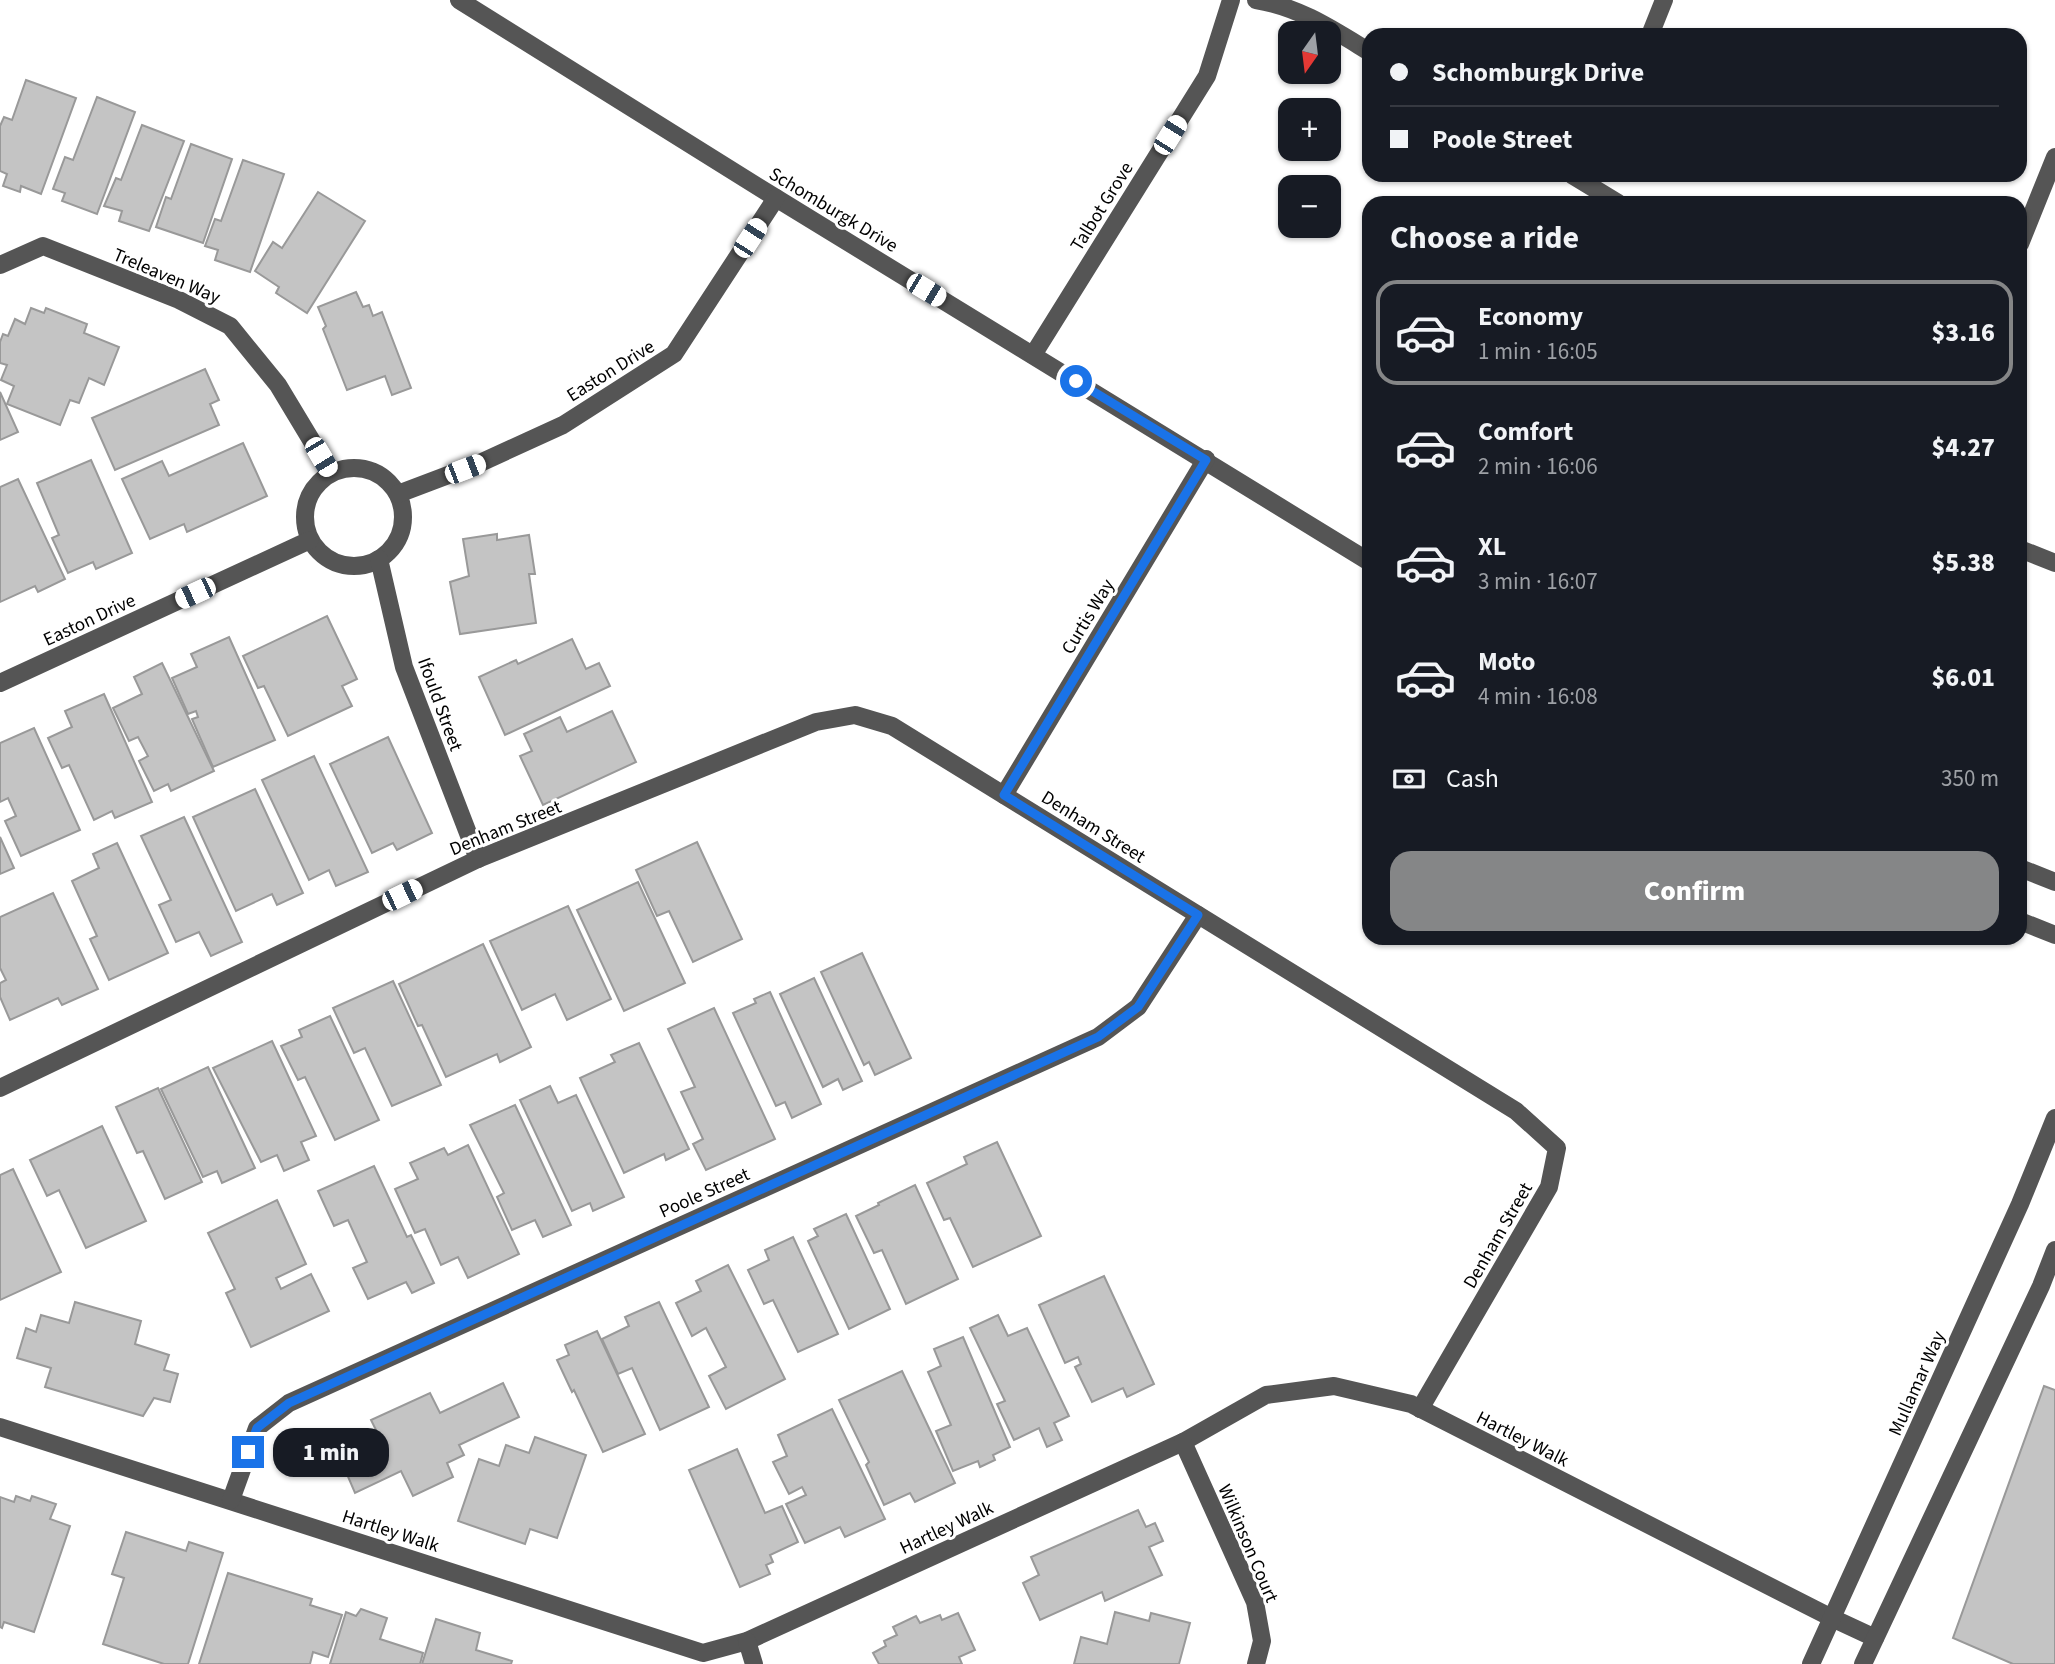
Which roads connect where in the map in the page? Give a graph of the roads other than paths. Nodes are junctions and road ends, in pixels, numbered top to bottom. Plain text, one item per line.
1 (459, 0) edge
2 (1231, 0) edge
3 (1256, 0) edge
4 (1664, 0) edge
5 (1653, 28) edge
6 (1362, 47) edge
7 (2055, 157) edge
8 (1592, 182) edge
9 (1609, 196) edge
10 (776, 198) junction
11 (2027, 227) edge
12 (0, 265) edge
13 (1033, 355) junction
14 (1206, 460) junction
15 (331, 473) junction
16 (398, 494) junction
17 (310, 540) junction
18 (2027, 552) edge
19 (1362, 557) edge
20 (379, 559) junction
21 (2055, 563) edge
22 (0, 683) edge
23 (1004, 795) junction
24 (478, 859) junction
25 (2027, 870) edge
26 (2055, 882) edge
27 (1198, 915) junction
28 (2027, 924) edge
29 (2055, 935) edge
30 (0, 1088) edge
31 (2055, 1118) edge
32 (2055, 1251) edge
33 (1420, 1409) junction
34 (0, 1427) edge
35 (1183, 1441) junction
36 (231, 1500) junction
37 (1832, 1618) junction
38 (1875, 1638) junction
39 (747, 1641) junction
40 (754, 1664) edge
41 (1256, 1664) edge
42 (1811, 1664) edge
43 (1863, 1664) edge

1 - 10 street, Schomburgk Drive
2 - 13 street, Talbot Grove
3 - 6 street
4 - 5 street
7 - 11 street
8 - 9 street
10 - 13 street, Schomburgk Drive
10 - 16 street, Easton Drive
12 - 15 street, Treleaven Way
13 - 14 street, Schomburgk Drive
14 - 19 street, Schomburgk Drive
14 - 23 street, Curtis Way
15 - 16 street
15 - 17 street
16 - 20 street
17 - 20 street
17 - 22 street, Easton Drive
18 - 21 street
20 - 24 street, Ifould Street
23 - 24 street, Denham Street
23 - 27 street, Denham Street
24 - 30 street, Denham Street
25 - 26 street
27 - 33 street, Denham Street
27 - 36 street, Poole Street
28 - 29 street
31 - 37 street, Mullamar Way
32 - 38 street
33 - 35 street, Hartley Walk
33 - 37 street, Hartley Walk
34 - 36 street, Hartley Walk
35 - 39 street, Hartley Walk
35 - 41 street, Wilkinson Court
36 - 39 street, Hartley Walk
37 - 38 street, Hartley Walk
37 - 42 street, Mullamar Way
38 - 43 street
39 - 40 street

